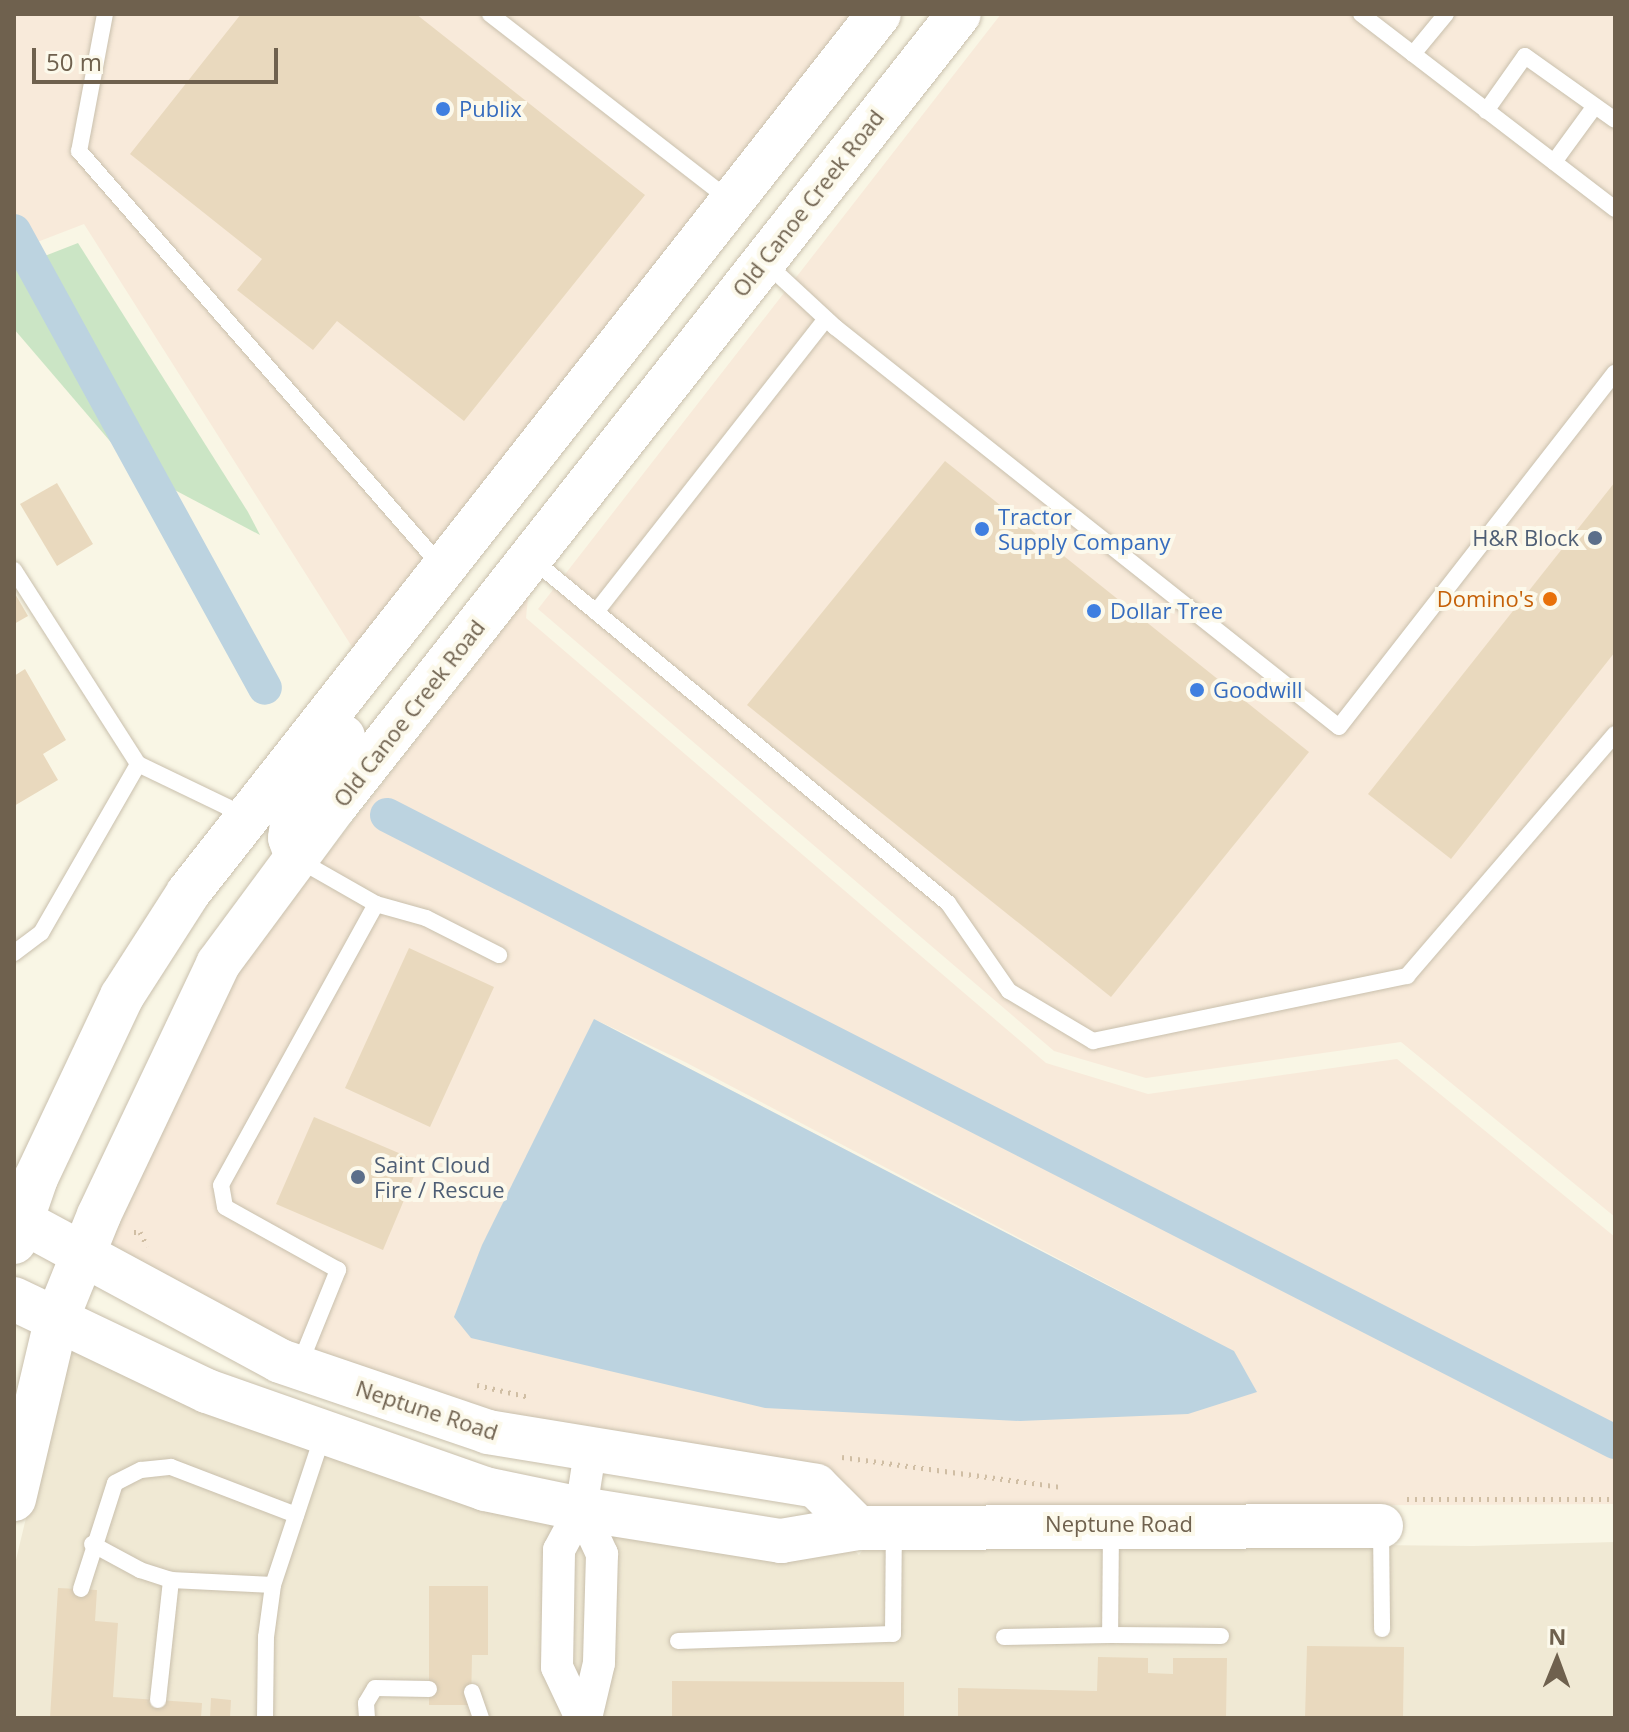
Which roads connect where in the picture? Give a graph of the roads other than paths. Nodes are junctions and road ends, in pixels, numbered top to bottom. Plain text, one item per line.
1 (105, 14) edge
2 (490, 14) edge
3 (879, 14) edge
4 (959, 14) edge
5 (1361, 14) edge
6 (1446, 14) edge
7 (1413, 54) junction
8 (1595, 106) junction
9 (1486, 111) junction
10 (1615, 120) edge
11 (776, 145) junction
12 (1554, 162) junction
13 (730, 200) junction
14 (1615, 209) edge
15 (762, 260) junction
16 (826, 319) junction
17 (698, 342) junction
18 (1615, 373) edge
19 (531, 558) junction
20 (441, 567) junction
21 (14, 570) edge
22 (596, 612) junction
23 (394, 627) junction
24 (1615, 734) edge
25 (138, 764) junction
26 (255, 804) junction
27 (304, 848) junction
28 (376, 904) junction
29 (14, 953) edge
30 (499, 955) dead end
31 (16, 1227) edge
32 (82, 1256) junction
33 (14, 1299) edge
34 (56, 1321) junction
35 (298, 1367) junction
36 (324, 1434) junction
37 (590, 1452) junction
38 (14, 1499) edge
39 (581, 1509) junction
40 (296, 1515) junction
41 (1112, 1524) junction
42 (1381, 1526) joint
43 (876, 1528) junction
44 (92, 1544) junction
45 (171, 1580) junction
46 (273, 1585) junction
47 (81, 1589) dead end
48 (1382, 1629) dead end
49 (1110, 1635) junction
50 (1221, 1636) dead end
51 (1004, 1637) dead end
52 (678, 1641) dead end
53 (429, 1689) dead end
54 (472, 1692) dead end
55 (158, 1700) dead end
56 (265, 1718) edge
57 (367, 1718) edge
58 (481, 1718) edge
59 (584, 1718) edge

1 - 20 lane
2 - 13 lane
3 - 11 main road
4 - 15 main road, Old Canoe Creek Road
5 - 7 lane
6 - 7 lane
7 - 9 lane
8 - 9 lane
8 - 10 lane
8 - 12 lane
9 - 12 lane
11 - 13 main road
11 - 15 main road
12 - 14 lane
13 - 17 main road
13 - 20 main road
15 - 16 lane
15 - 17 main road, Old Canoe Creek Road
16 - 18 lane
16 - 22 lane
17 - 19 main road, Old Canoe Creek Road
19 - 22 lane
19 - 27 main road, Old Canoe Creek Road
20 - 23 main road
21 - 25 lane
22 - 24 lane
23 - 26 main road
23 - 27 main road
25 - 26 lane
25 - 29 lane
26 - 31 main road
27 - 28 lane
27 - 32 main road, Old Canoe Creek Road
28 - 30 lane
28 - 35 lane
31 - 32 main road, Neptune Road
32 - 34 main road, Old Canoe Creek Road
32 - 35 main road, Neptune Road
33 - 34 main road, Neptune Road
34 - 36 main road, Neptune Road
34 - 38 main road, Old Canoe Creek Road
35 - 37 main road, Neptune Road
36 - 39 main road, Neptune Road
36 - 40 lane
37 - 39 street
37 - 43 main road, Neptune Road
39 - 43 main road, Neptune Road
39 - 59 street
39 - 59 street
40 - 44 lane
40 - 46 lane
41 - 42 main road, Neptune Road
41 - 43 main road, Neptune Road
41 - 49 lane
42 - 48 lane
43 - 52 lane
44 - 45 lane
44 - 47 lane
45 - 46 lane
45 - 55 lane
46 - 56 lane
49 - 50 lane
49 - 51 lane
53 - 57 lane
54 - 58 lane

